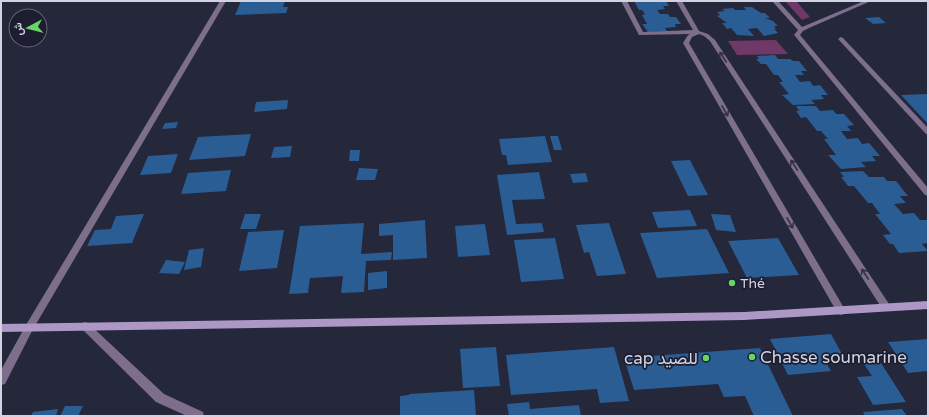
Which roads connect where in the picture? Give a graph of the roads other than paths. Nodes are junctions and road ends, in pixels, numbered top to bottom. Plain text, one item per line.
1 (223, 1) edge
2 (624, 1) edge
3 (679, 1) edge
4 (775, 1) edge
5 (868, 1) edge
6 (801, 30) junction
7 (697, 32) junction
8 (840, 39) dead end
9 (928, 132) edge
10 (928, 193) edge
11 (928, 305) edge
12 (886, 307) junction
13 (841, 311) junction
14 (85, 326) junction
15 (1, 328) edge
16 (29, 328) junction
17 (1, 380) edge
18 (199, 416) edge

1 - 16 street
2 - 7 street
3 - 7 street
4 - 6 street
5 - 6 street
6 - 10 street
12 -> 7 street
7 -> 13 street
8 - 9 street
11 - 12 main road
12 - 13 main road
13 - 14 main road
14 - 16 main road
14 - 18 street
15 - 16 main road
16 - 17 street

